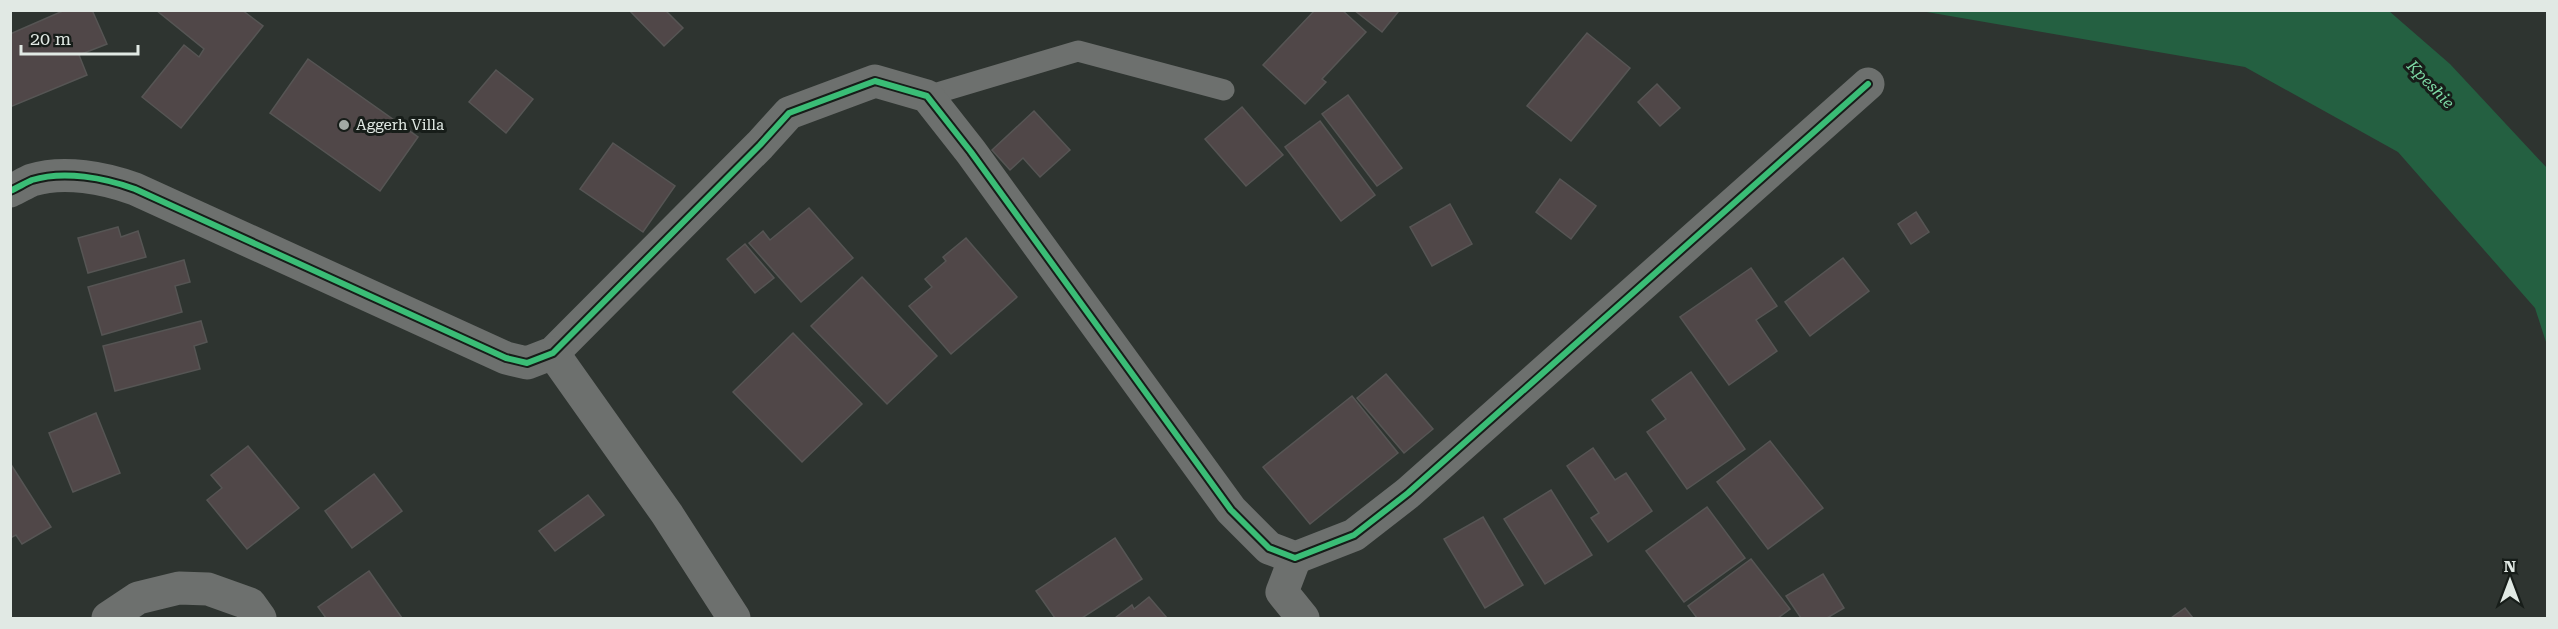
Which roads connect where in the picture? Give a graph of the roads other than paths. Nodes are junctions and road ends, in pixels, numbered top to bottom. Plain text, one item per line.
1 (1868, 84) dead end
2 (1224, 90) dead end
3 (927, 96) junction
4 (10, 191) edge
5 (553, 353) junction
6 (1295, 558) junction
7 (108, 618) edge
8 (260, 618) edge
9 (734, 618) edge
10 (1303, 618) edge

1 - 6 street
2 - 3 lane
3 - 5 street
3 - 6 street
4 - 5 street
5 - 9 street
6 - 10 street
7 - 8 street

